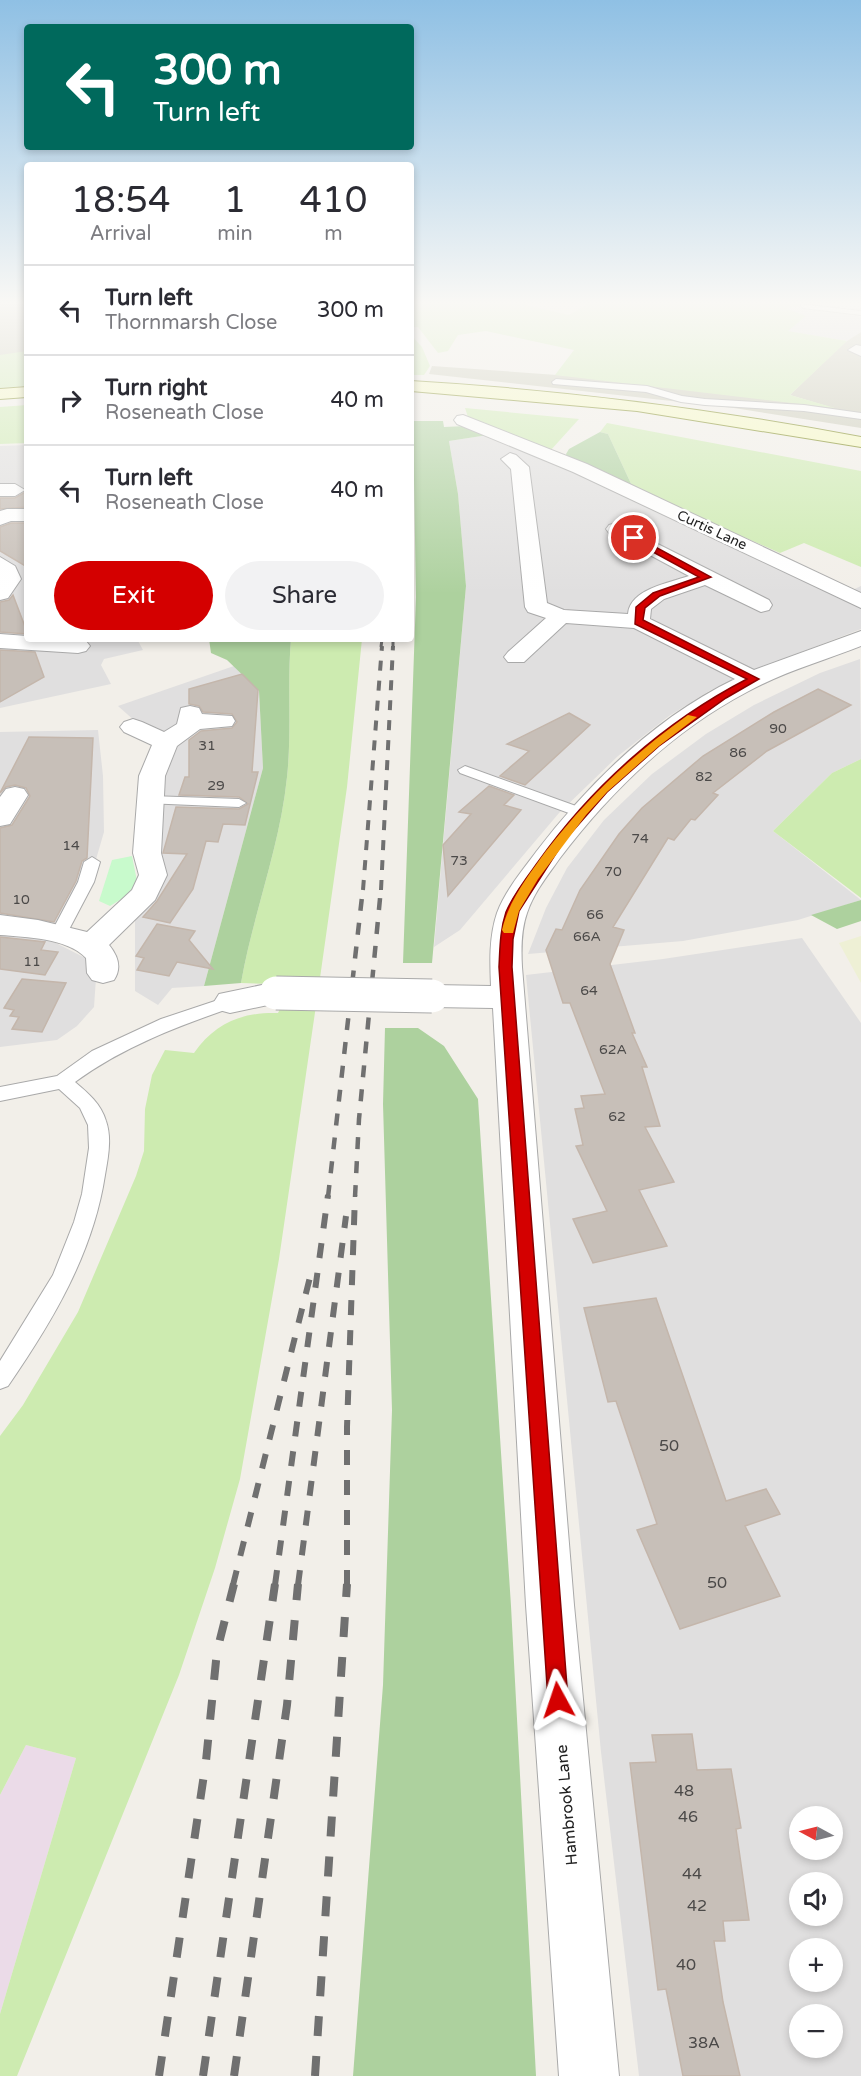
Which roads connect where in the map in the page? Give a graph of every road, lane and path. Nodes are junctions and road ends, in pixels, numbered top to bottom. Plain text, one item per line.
1 (584, 400) edge
2 (688, 400) edge
3 (861, 416) edge
4 (463, 420) dead end
5 (861, 442) edge
6 (510, 459) dead end
7 (24, 515) edge
8 (0, 519) edge
9 (616, 529) dead end
10 (12, 568) edge
11 (706, 577) junction
12 (0, 593) edge
13 (861, 601) edge
14 (761, 605) dead end
15 (561, 616) junction
16 (639, 622) junction
17 (861, 638) edge
18 (0, 641) edge
19 (78, 646) dead end
20 (516, 657) dead end
21 (754, 679) junction
22 (223, 721) dead end
23 (133, 727) dead end
24 (166, 742) junction
25 (465, 770) dead end
26 (15, 795) dead end
27 (150, 800) junction
28 (239, 803) dead end
29 (582, 813) junction
30 (0, 818) edge
31 (92, 862) dead end
32 (0, 925) edge
33 (58, 935) junction
34 (91, 945) junction
35 (103, 973) dead end
36 (508, 997) junction
37 (230, 1002) joint
38 (63, 1082) junction
39 (0, 1094) edge
40 (0, 1380) edge
41 (589, 2076) edge

1 - 5 street
2 - 3 lane
4 - 13 street, Curtis Lane
6 - 15 street
7 - 8 street
9 - 11 street
10 - 12 street
11 - 14 street
11 - 16 street
15 - 16 street
15 - 20 street
16 - 21 street
17 - 21 street, Hambrook Lane
18 - 19 street
21 - 29 street, Hambrook Lane
22 - 24 street
23 - 24 street
24 - 27 street
25 - 29 lane
26 - 30 street
27 - 28 lane
27 - 34 street
29 - 36 street, Hambrook Lane
31 - 33 lane
32 - 33 street
33 - 34 street
34 - 35 street
36 - 37 street, bridge
36 - 41 street, Hambrook Lane
37 - 38 lane
38 - 39 lane
38 - 40 lane

